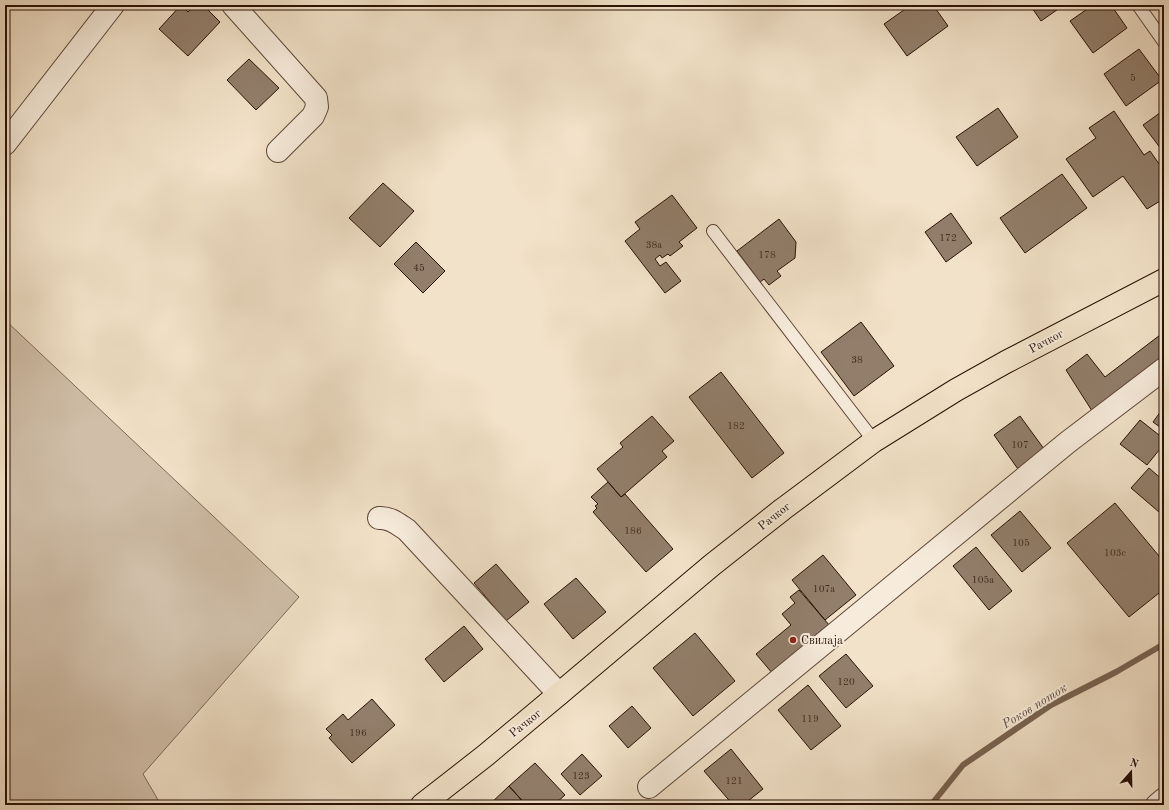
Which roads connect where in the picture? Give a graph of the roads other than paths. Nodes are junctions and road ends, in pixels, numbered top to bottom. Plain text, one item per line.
1 (113, 5) edge
2 (233, 5) edge
3 (1138, 5) edge
4 (1164, 42) edge
5 (5, 144) edge
6 (278, 151) dead end
7 (713, 231) dead end
8 (1164, 280) edge
9 (1164, 368) edge
10 (874, 441) junction
11 (379, 518) dead end
12 (559, 694) junction
13 (649, 787) dead end
14 (1164, 799) edge
15 (422, 805) edge
16 (1157, 805) edge

1 - 5 street
2 - 6 street
3 - 4 lane
7 - 10 lane
8 - 10 main road, Рачког
9 - 13 street
10 - 12 main road, Рачког
11 - 12 street
12 - 15 main road, Рачког
14 - 16 street

